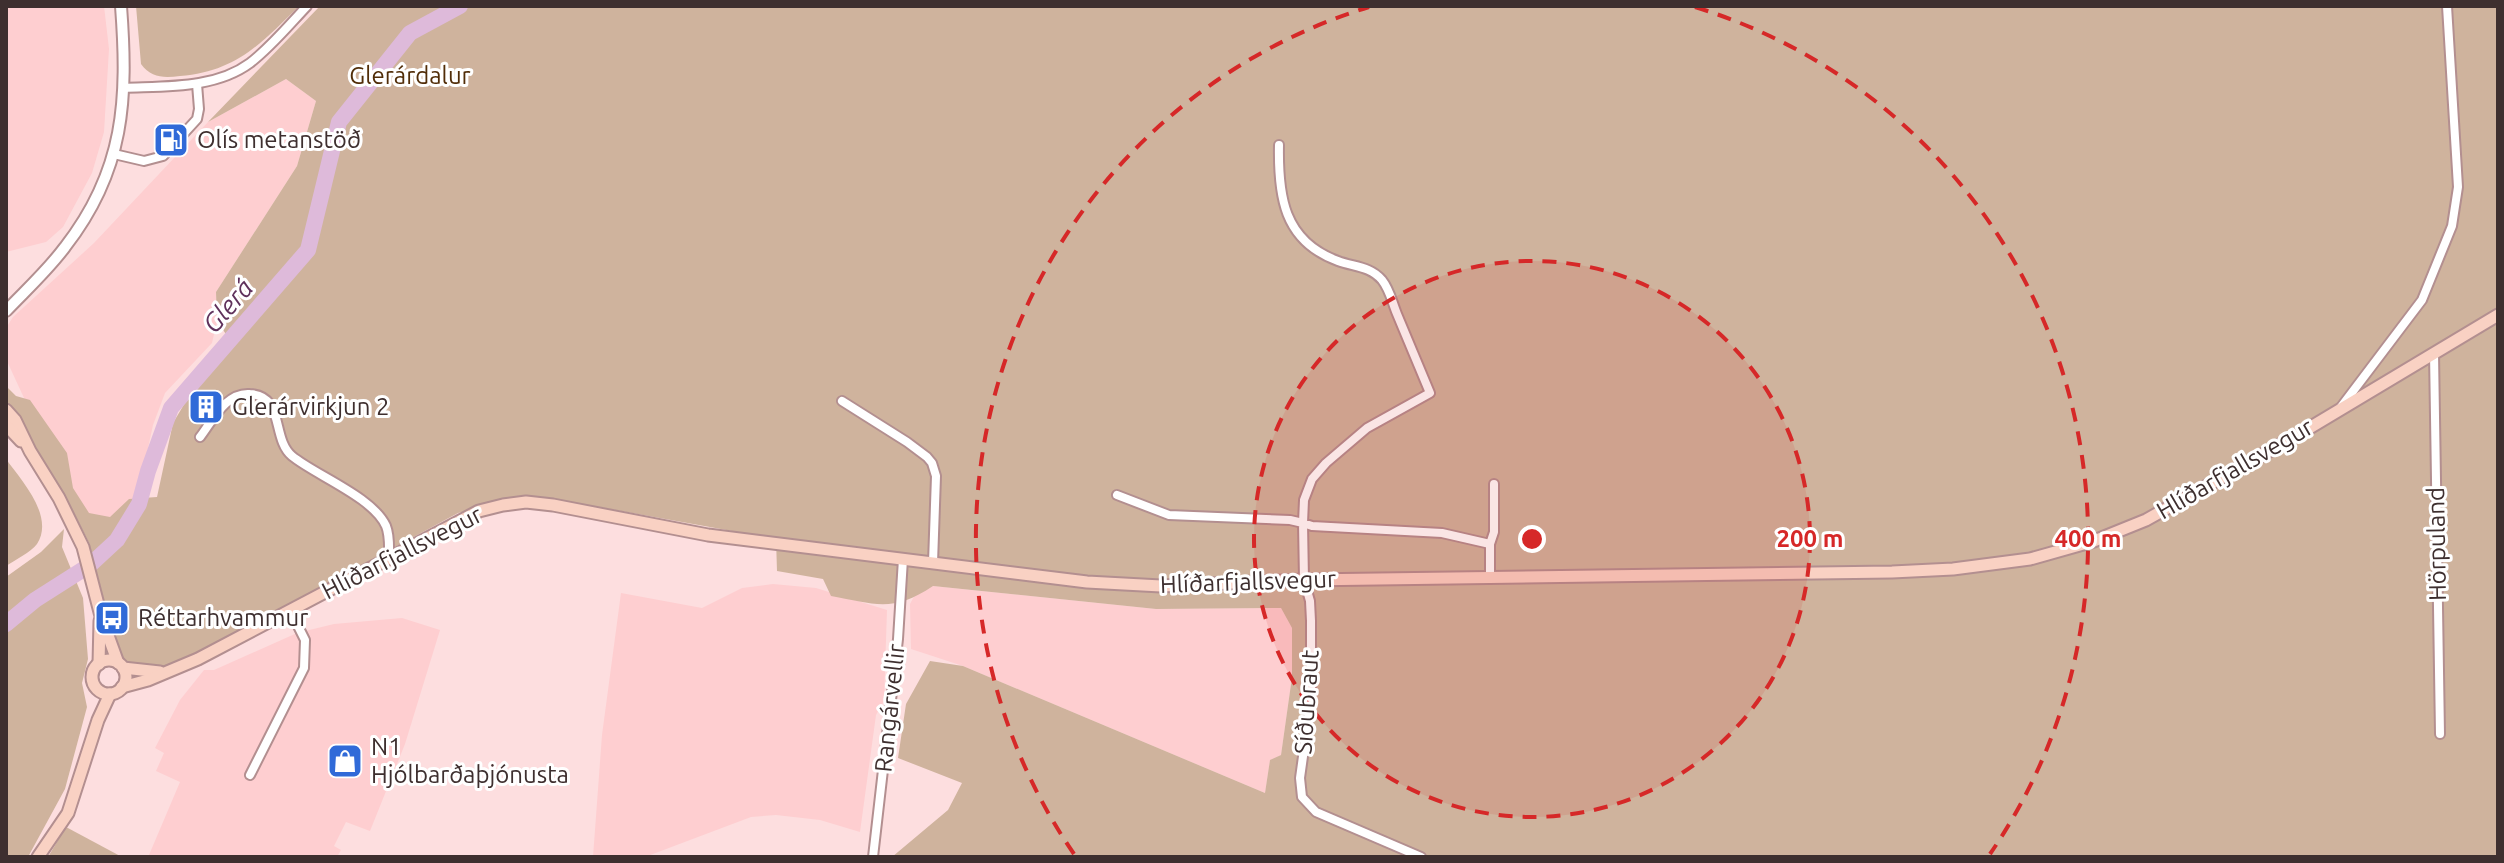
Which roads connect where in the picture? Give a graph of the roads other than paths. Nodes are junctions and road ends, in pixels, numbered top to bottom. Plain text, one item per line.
1 (121, 6) edge
2 (307, 6) edge
3 (2447, 6) edge
4 (197, 84) junction
5 (124, 88) junction
6 (1279, 145) dead end
7 (114, 154) junction
8 (6, 311) edge
9 (2498, 315) edge
10 (2434, 353) junction
11 (842, 401) dead end
12 (2341, 408) junction
13 (6, 410) edge
14 (6, 425) edge
15 (200, 437) dead end
16 (30, 451) junction
17 (1494, 484) dead end
18 (1117, 495) dead end
19 (1303, 523) junction
20 (1490, 544) junction
21 (389, 557) junction
22 (903, 559) junction
23 (933, 563) junction
24 (1490, 578) junction
25 (1304, 580) junction
26 (290, 610) junction
27 (101, 616) junction
28 (99, 664) junction
29 (121, 665) junction
30 (164, 672) junction
31 (122, 687) junction
32 (104, 692) junction
33 (2440, 734) dead end
34 (250, 775) dead end
35 (38, 857) edge
36 (873, 857) edge
37 (1421, 857) edge

1 - 5 street
2 - 4 street
3 - 12 street, Hlíðarfjallsvegur
4 - 5 street
4 - 7 street
5 - 7 street
6 - 19 street, Síðubraut
7 - 8 street
9 - 10 main road, Hlíðarfjallsvegur
10 - 12 main road, Hlíðarfjallsvegur
10 - 33 street, Hörpuland
11 - 23 street
12 - 24 main road, Hlíðarfjallsvegur
13 - 16 main road
14 - 16 main road
15 - 21 street
16 - 27 main road
17 - 20 street
18 - 19 street
19 - 20 street
19 - 25 street, Síðubraut
20 - 24 street
21 - 22 main road, Hlíðarfjallsvegur
21 - 26 main road, Hlíðarfjallsvegur
22 - 23 main road, Hlíðarfjallsvegur
22 - 36 street, Rangárvellir
23 - 25 main road, Hlíðarfjallsvegur
24 - 25 main road, Hlíðarfjallsvegur
25 - 37 street, Síðubraut
26 - 30 main road, Hlíðarfjallsvegur
26 - 34 street
27 - 28 main road
27 - 29 main road
28 - 29 main road
28 - 32 main road
29 - 30 main road, Hlíðarfjallsvegur
29 - 31 main road
30 - 31 main road, Hlíðarfjallsvegur
31 - 32 main road
32 - 35 main road

